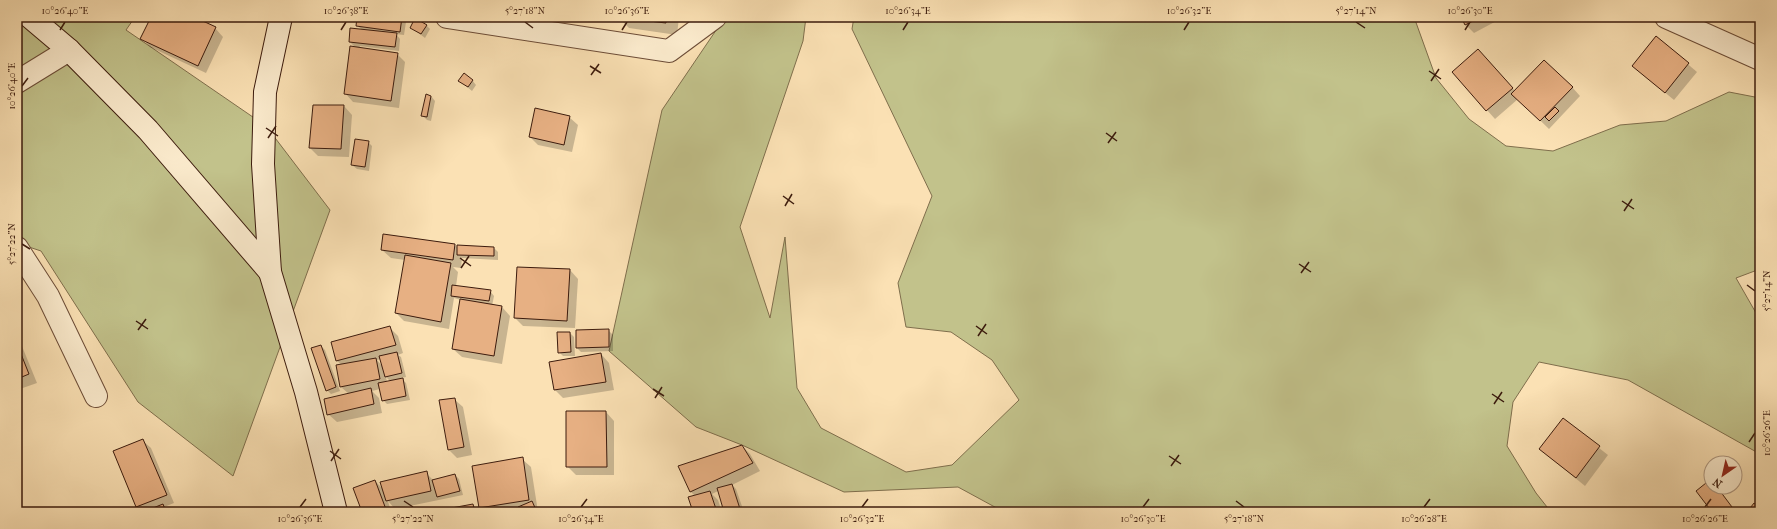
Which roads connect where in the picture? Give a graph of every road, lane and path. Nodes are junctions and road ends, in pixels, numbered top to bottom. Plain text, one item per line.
1 (30, 17) edge
2 (281, 17) edge
3 (447, 17) edge
4 (715, 17) edge
5 (1666, 17) edge
6 (69, 50) junction
7 (1760, 59) edge
8 (17, 82) edge
9 (17, 248) edge
10 (270, 272) junction
11 (96, 396) dead end
12 (336, 512) edge

1 - 6 street
2 - 10 street
3 - 4 street
5 - 7 street
6 - 8 street
6 - 10 street
9 - 11 street
10 - 12 street

